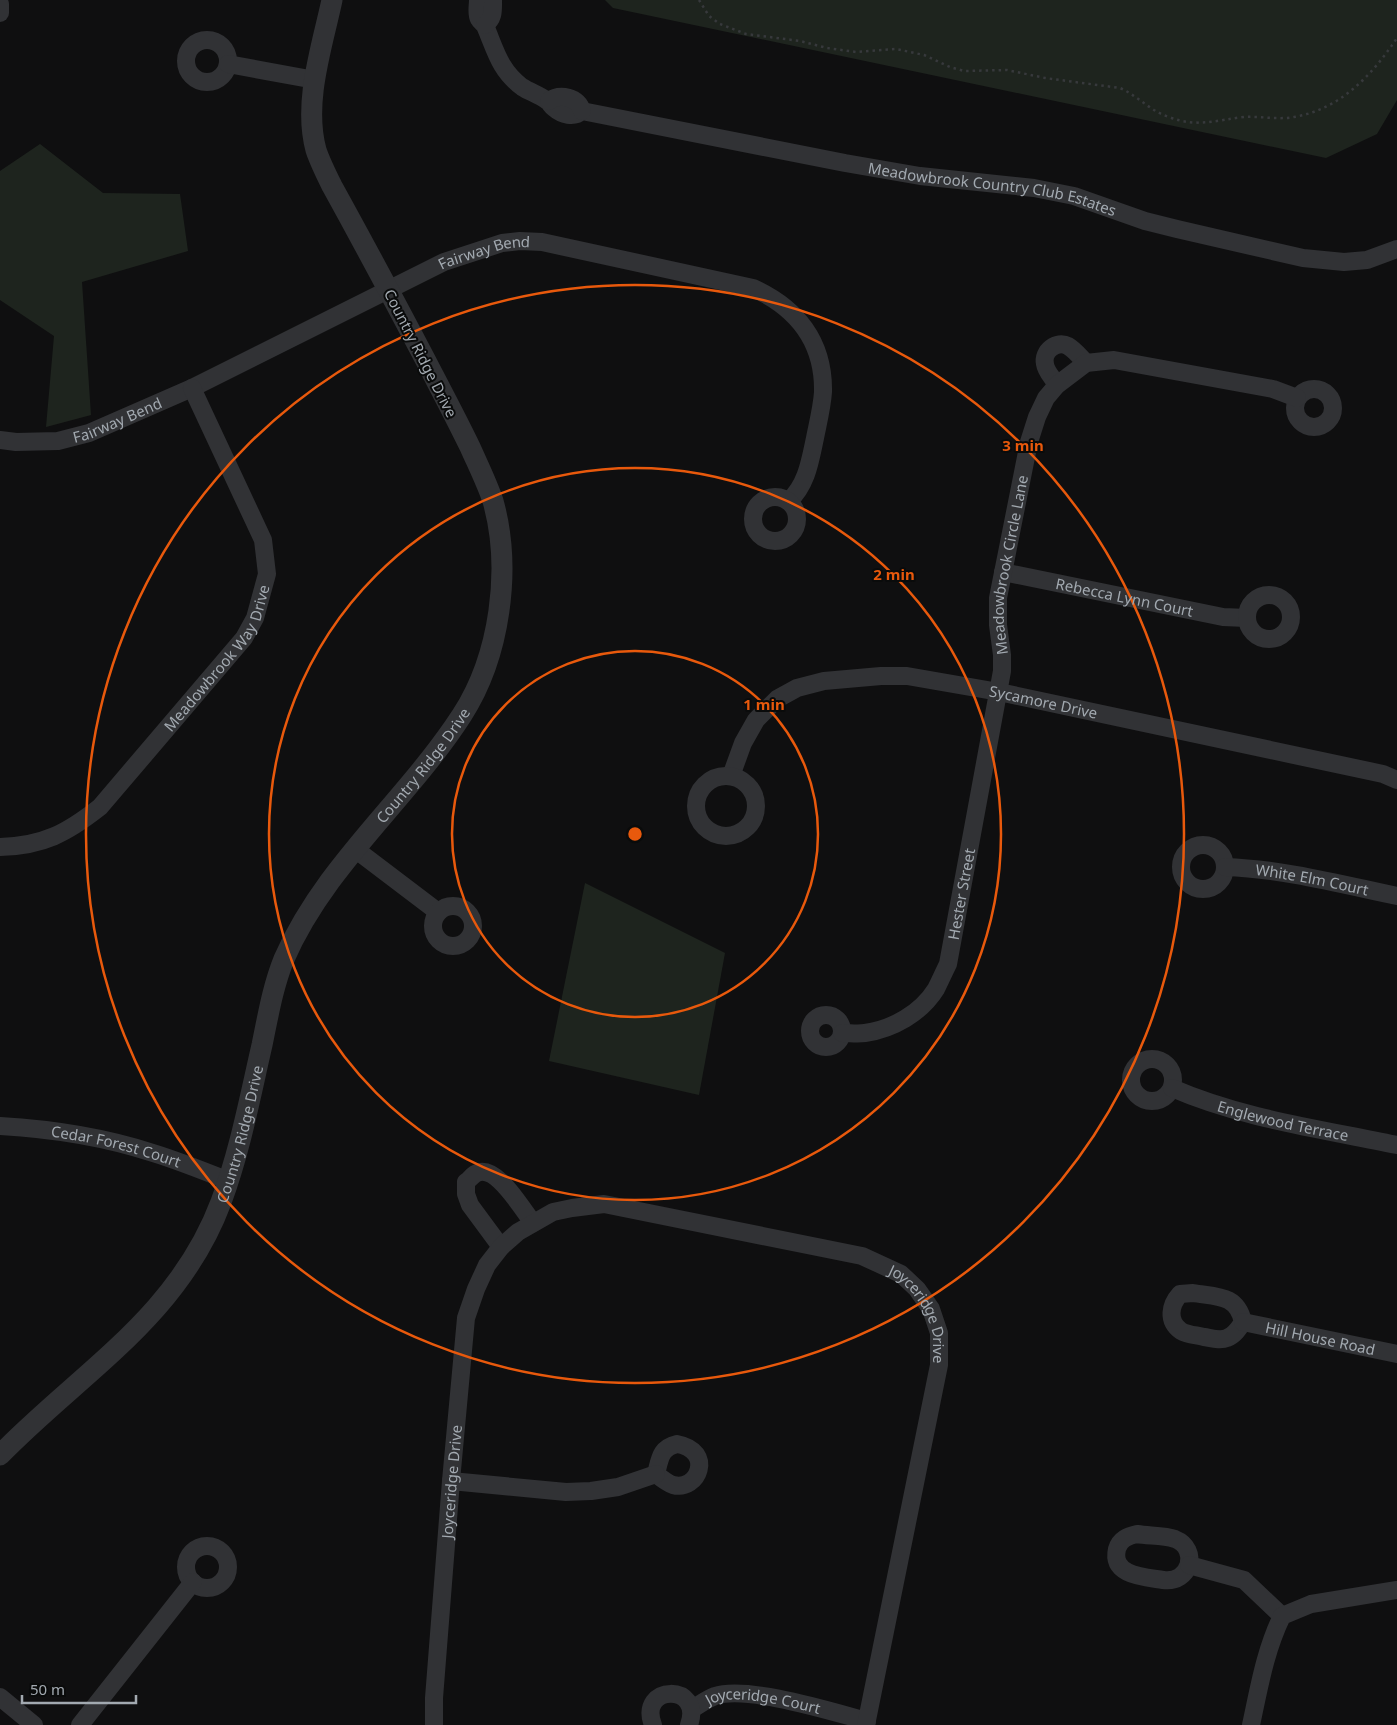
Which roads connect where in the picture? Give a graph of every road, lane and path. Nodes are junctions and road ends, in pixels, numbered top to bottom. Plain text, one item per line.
1 (332, 0) edge
2 (478, 0) edge
3 (493, 0) edge
4 (699, 0) edge
5 (0, 4) edge
6 (0, 13) edge
7 (485, 25) junction
8 (1397, 38) edge
9 (228, 64) dead end
10 (315, 80) junction
11 (1397, 250) edge
12 (389, 290) junction
13 (1086, 363) junction
14 (1057, 385) junction
15 (192, 388) junction
16 (1297, 398) dead end
17 (0, 440) edge
18 (789, 500) dead end
19 (1003, 572) junction
20 (1247, 618) dead end
21 (999, 692) junction
22 (731, 776) dead end
23 (1397, 780) edge
24 (0, 846) edge
25 (355, 849) junction
26 (1225, 867) dead end
27 (1397, 896) edge
28 (438, 912) dead end
29 (842, 1033) dead end
30 (1172, 1088) dead end
31 (0, 1126) edge
32 (1397, 1145) edge
33 (229, 1181) junction
34 (533, 1223) junction
35 (501, 1247) junction
36 (1243, 1322) dead end
37 (1397, 1354) edge
38 (0, 1455) edge
39 (656, 1474) dead end
40 (451, 1480) junction
41 (1189, 1565) dead end
42 (192, 1582) dead end
43 (1397, 1590) edge
44 (1282, 1616) junction
45 (0, 1698) edge
46 (690, 1717) edge
47 (866, 1723) edge
48 (34, 1725) edge
49 (80, 1725) edge
50 (434, 1725) edge
51 (653, 1725) edge
52 (1250, 1725) edge

1 - 10 street, Country Ridge Drive
2 - 7 street, Meadowbrook Country Club Estates
3 - 7 street
4 - 8 path
5 - 6 street
7 - 11 street, Meadowbrook Country Club Estates
9 - 10 street
10 - 12 street, Country Ridge Drive
12 - 15 street, Fairway Bend
12 - 18 street, Fairway Bend
12 - 25 street, Country Ridge Drive
13 - 14 street, Meadowbrook Circle Lane
13 - 14 street
13 - 16 street
14 - 19 street, Meadowbrook Circle Lane
15 - 17 street, Fairway Bend
15 - 24 street, Meadowbrook Way Drive
19 - 20 street, Rebecca Lynn Court
19 - 21 street, Meadowbrook Circle Lane
21 - 22 street, Sycamore Drive
21 - 23 street, Sycamore Drive
21 - 29 street, Hester Street
25 - 28 street
25 - 33 street, Country Ridge Drive
26 - 27 street, White Elm Court
30 - 32 street, Englewood Terrace
31 - 33 street, Cedar Forest Court
33 - 38 street, Country Ridge Drive
34 - 35 street, Joyceridge Drive
34 - 35 street
34 - 47 street, Joyceridge Drive
35 - 40 street, Joyceridge Drive
36 - 37 street, Hill House Road
39 - 40 street
40 - 50 street, Joyceridge Drive
41 - 44 street
42 - 49 street
43 - 44 street
44 - 52 street
45 - 48 street
46 - 47 street, Joyceridge Court
46 - 51 street, Joyceridge Court

